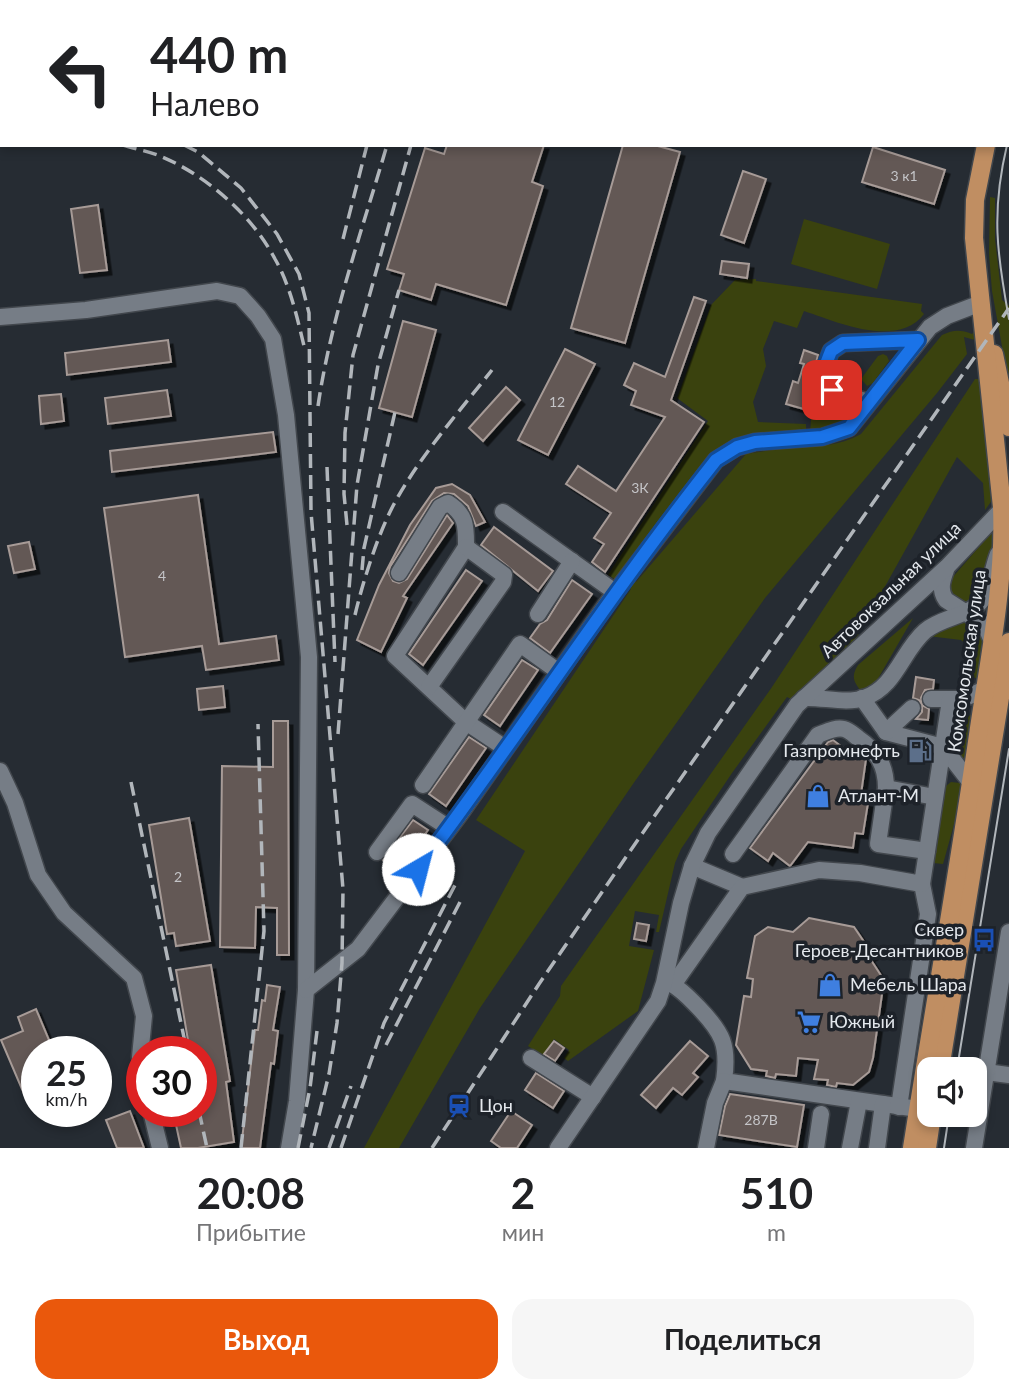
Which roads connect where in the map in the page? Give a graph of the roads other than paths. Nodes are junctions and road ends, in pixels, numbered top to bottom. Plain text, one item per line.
1 (986, 147) edge
2 (981, 303) junction
3 (0, 317) edge
4 (918, 340) junction
5 (868, 402) junction
6 (1009, 427) edge
7 (1006, 504) edge
8 (503, 512) dead end
9 (1006, 541) edge
10 (466, 547) junction
11 (572, 561) junction
12 (947, 567) junction
13 (399, 573) dead end
14 (615, 592) junction
15 (965, 611) junction
16 (538, 614) dead end
17 (1000, 642) edge
18 (559, 672) junction
19 (429, 687) junction
20 (985, 689) junction
21 (804, 698) junction
22 (862, 698) junction
23 (931, 699) dead end
24 (950, 701) junction
25 (912, 708) dead end
26 (467, 722) junction
27 (886, 732) junction
28 (943, 747) junction
29 (505, 748) junction
30 (0, 771) edge
31 (971, 783) junction
32 (423, 785) dead end
33 (886, 788) junction
34 (935, 797) junction
35 (449, 828) junction
36 (927, 850) junction
37 (377, 852) dead end
38 (733, 854) dead end
39 (692, 866) junction
40 (922, 884) junction
41 (742, 887) junction
42 (1009, 933) edge
43 (669, 984) junction
44 (306, 990) junction
45 (1003, 1004) edge
46 (142, 1036) edge
47 (933, 1057) edge
48 (942, 1057) edge
49 (531, 1058) dead end
50 (987, 1068) edge
51 (987, 1072) edge
52 (1009, 1075) edge
53 (724, 1081) junction
54 (593, 1097) junction
55 (859, 1101) junction
56 (891, 1106) junction
57 (917, 1111) edge
58 (821, 1114) dead end
59 (155, 1127) edge
60 (920, 1127) edge
61 (926, 1127) edge
62 (977, 1127) edge
63 (711, 1147) edge
64 (160, 1148) edge
65 (289, 1148) edge
66 (558, 1148) edge
67 (816, 1148) edge
68 (849, 1148) edge
69 (877, 1148) edge
70 (912, 1148) edge
71 (927, 1148) edge
72 (974, 1148) edge

1 - 2 main road
2 - 4 street
2 - 6 main road
2 - 7 main road, Комсомольская улица
3 - 44 street
4 - 5 street
4 - 5 street
5 - 14 street
7 - 9 main road, Комсомольская улица
7 - 12 street, Автовокзальная улица
8 - 11 street
9 - 15 street
9 - 17 main road, Комсомольская улица
10 - 13 street
10 - 19 street
10 - 19 street
11 - 14 street
11 - 16 street
12 - 15 street
12 - 21 street, Автовокзальная улица
14 - 18 street
15 - 17 street
15 - 22 street
17 - 20 main road, Комсомольская улица
17 - 48 main road, Комсомольская улица
18 - 26 street
18 - 29 street
19 - 26 street
20 - 24 street
20 - 31 main road, Комсомольская улица
21 - 22 street
21 - 39 street, Автовокзальная улица
22 - 27 street
23 - 24 street
24 - 28 street
25 - 27 street
26 - 29 street
26 - 32 street
27 - 28 street
28 - 31 street
28 - 34 street
29 - 35 street
30 - 46 street
31 - 47 main road, Комсомольская улица
33 - 34 street
33 - 36 street
33 - 38 street
34 - 36 street
35 - 37 street
35 - 44 street
36 - 40 street
39 - 41 street
39 - 43 street, Автовокзальная улица
40 - 41 street
40 - 56 street
41 - 43 street
42 - 45 street
43 - 53 street
43 - 54 street, Автовокзальная улица
44 - 65 street
45 - 50 street
49 - 54 street
51 - 52 street
53 - 55 street
53 - 63 street
54 - 66 street, Автовокзальная улица
55 - 56 street
55 - 68 street
56 - 57 street
56 - 69 street
58 - 67 street
59 - 64 street
60 - 70 main road, Комсомольская улица
61 - 71 main road, Комсомольская улица
62 - 72 street

